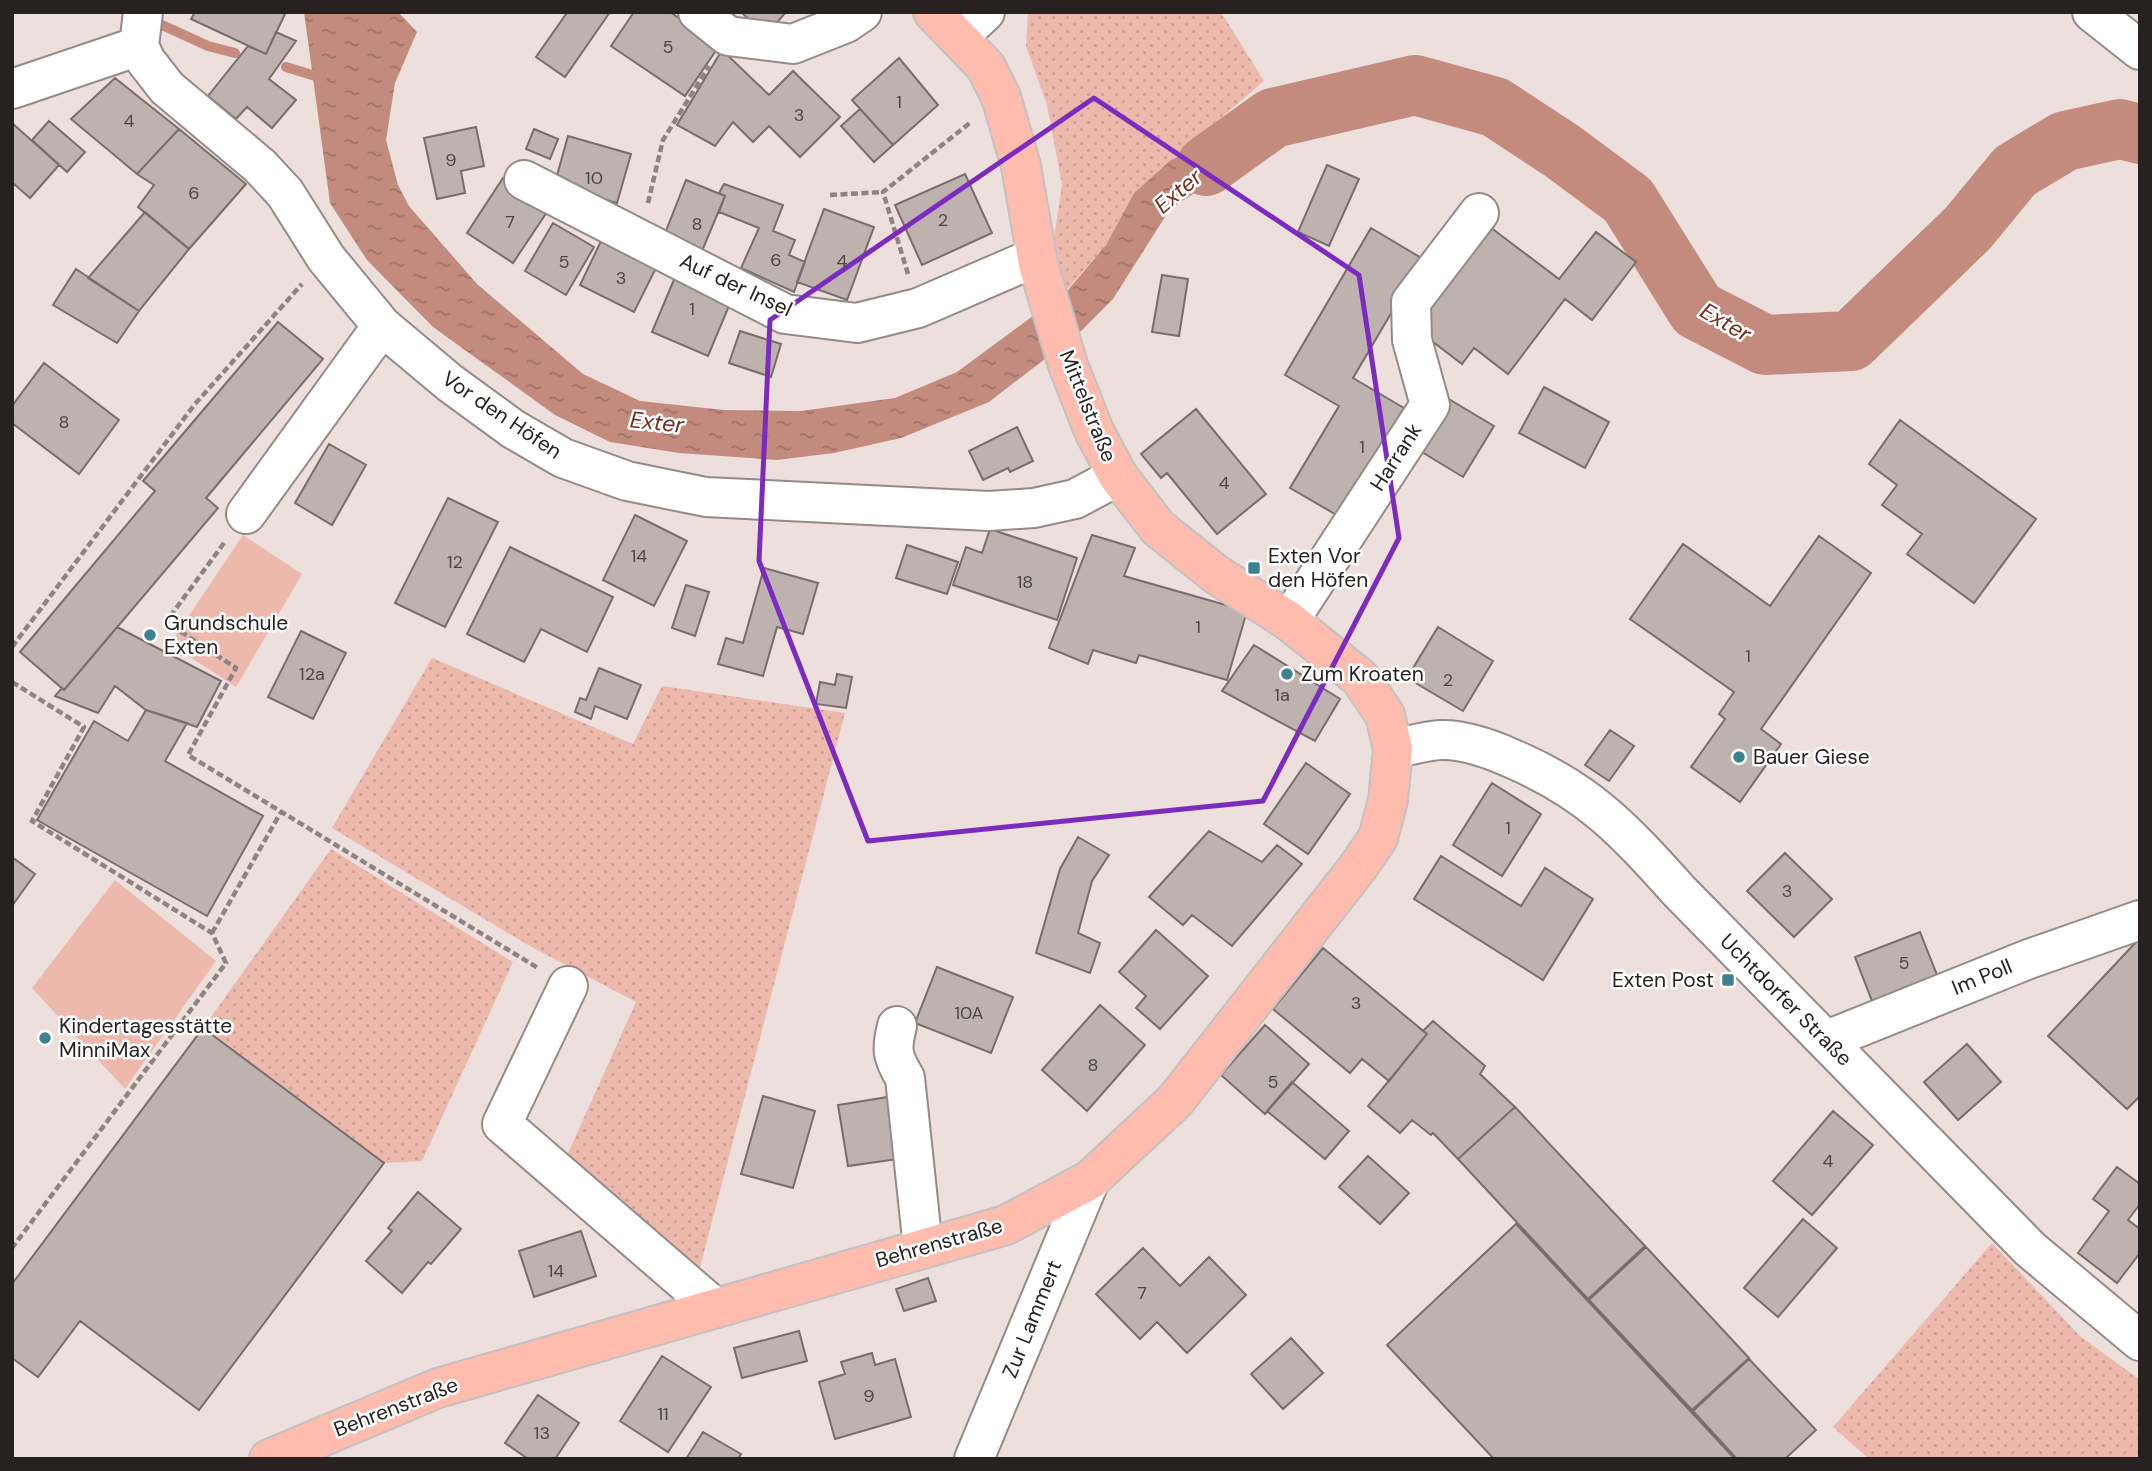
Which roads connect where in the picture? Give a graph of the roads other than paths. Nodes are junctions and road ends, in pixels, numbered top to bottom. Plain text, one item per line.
1 (698, 12) edge
2 (862, 12) edge
3 (2092, 12) edge
4 (958, 21) edge
5 (140, 30) edge
6 (2140, 50) edge
7 (12, 89) edge
8 (524, 180) dead end
9 (1479, 213) dead end
10 (1037, 260) junction
11 (382, 326) junction
12 (1118, 476) junction
13 (238, 525) road end
14 (1289, 621) junction
15 (1393, 748) junction
16 (2140, 920) edge
17 (568, 986) road end
18 (897, 1026) dead end
19 (1827, 1040) junction
20 (1090, 1180) junction
21 (923, 1248) junction
22 (715, 1308) junction
23 (2140, 1341) edge
24 (270, 1459) edge
25 (974, 1459) edge

1 - 2 street
3 - 6 street
4 - 10 main road, Mittelstraße
5 - 7 street
5 - 11 street, Vor den Höfen
8 - 10 street, Auf der Insel
9 - 14 street, Harrank
10 - 12 main road, Mittelstraße
11 - 12 street, Vor den Höfen
11 - 13 street
12 - 14 main road, Mittelstraße
14 - 15 main road, Mittelstraße
15 - 19 street, Uchtdorfer Straße
15 - 20 main road, Behrenstraße
16 - 19 street, Im Poll
17 - 22 street
18 - 21 street
19 - 23 street, Uchtdorfer Straße
20 - 21 main road, Behrenstraße
20 - 25 street, Zur Lammert
21 - 22 main road, Behrenstraße
22 - 24 main road, Behrenstraße

